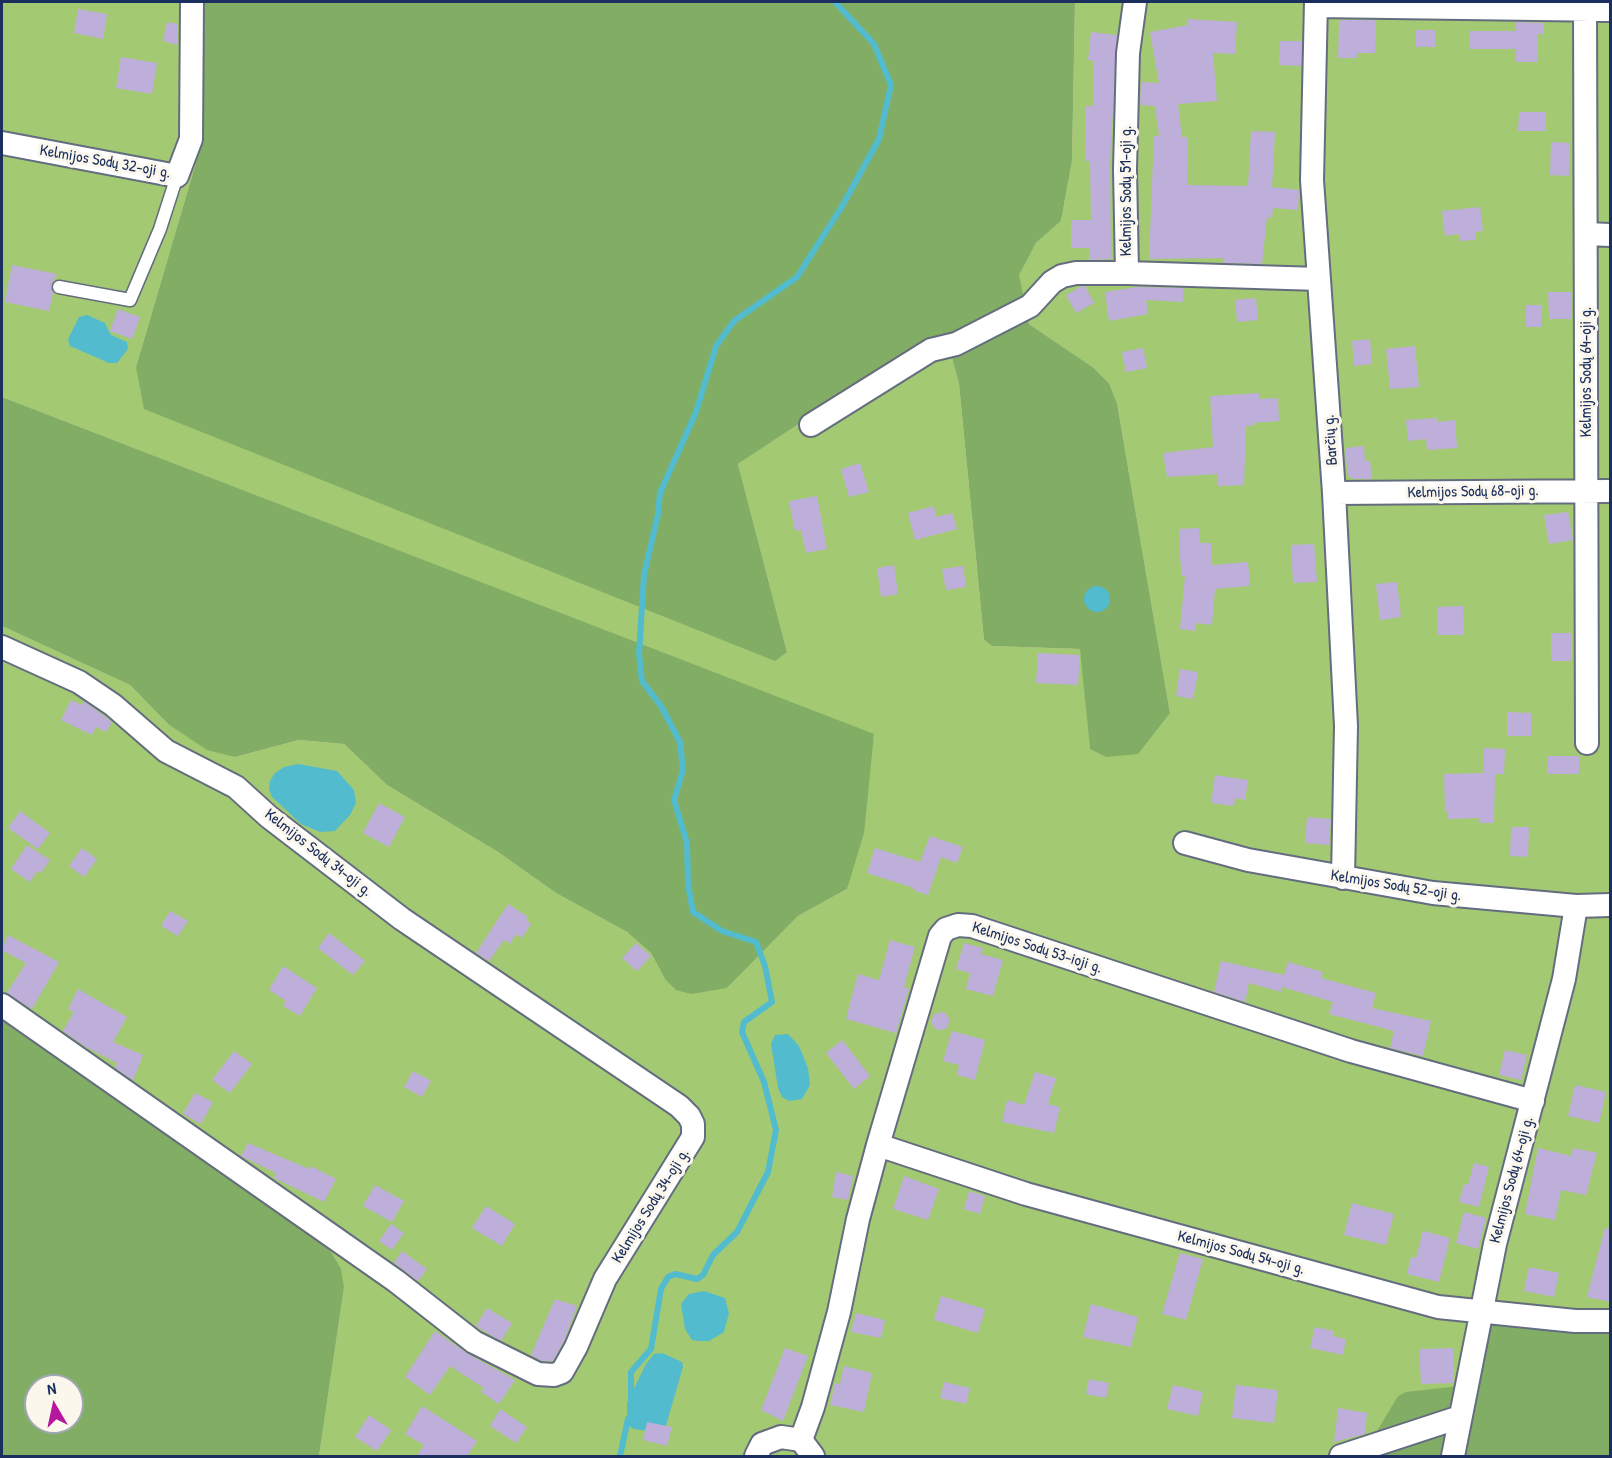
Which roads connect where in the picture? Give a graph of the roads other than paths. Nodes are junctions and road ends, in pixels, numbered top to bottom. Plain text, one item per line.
1 (192, 2) edge
2 (1135, 2) edge
3 (1316, 4) edge
4 (1585, 6) edge
5 (1611, 10) edge
6 (2, 143) edge
7 (177, 176) junction
8 (1587, 234) junction
9 (1611, 235) edge
10 (1127, 273) junction
11 (1319, 279) junction
12 (59, 287) dead end
13 (812, 425) dead end
14 (1587, 490) junction
15 (1611, 490) edge
16 (1335, 493) junction
17 (2, 647) edge
18 (1587, 743) dead end
19 (1185, 843) dead end
20 (1343, 879) junction
21 (1611, 905) edge
22 (1576, 906) junction
23 (2, 1005) edge
24 (1533, 1101) junction
25 (878, 1145) junction
26 (1480, 1312) junction
27 (1611, 1321) edge
28 (1460, 1417) junction
29 (807, 1448) edge
30 (756, 1456) edge
31 (1341, 1456) edge
32 (1453, 1456) edge

1 - 7 street, Kelmijos Sodų 32-oji g.
2 - 10 street, Kelmijos Sodų 51-oji g.
3 - 4 street
3 - 11 street, Barčių g.
4 - 5 street
4 - 8 street, Kelmijos Sodų 64-oji g.
6 - 7 street, Kelmijos Sodų 32-oji g.
7 - 12 lane
8 - 9 street
8 - 14 street, Kelmijos Sodų 64-oji g.
10 - 11 street
10 - 13 street, Kelmijos Sodų 51-oji g.
11 - 16 street, Barčių g.
14 - 15 street, Kelmijos Sodų 68-oji g.
14 - 16 street, Kelmijos Sodų 68-oji g.
14 - 18 street, Kelmijos Sodų 64-oji g.
16 - 20 street, Barčių g.
17 - 23 street, Kelmijos Sodų 34-oji g.
19 - 20 street, Kelmijos Sodų 52-oji g.
20 - 22 street, Kelmijos Sodų 52-oji g.
21 - 22 street, Kelmijos Sodų 52-oji g.
22 - 24 street, Kelmijos Sodų 64-oji g.
24 - 25 street, Kelmijos Sodų 53-ioji g.
24 - 26 street, Kelmijos Sodų 64-oji g.
25 - 26 street, Kelmijos Sodų 54-oji g.
25 - 29 street, Kelmijos Sodų 53-ioji g.
26 - 27 street, Kelmijos Sodų 54-oji g.
26 - 28 street, Kelmijos Sodų 64-oji g.
28 - 31 street
28 - 32 street, Kelmijos Sodų 64-oji g.
29 - 30 street

